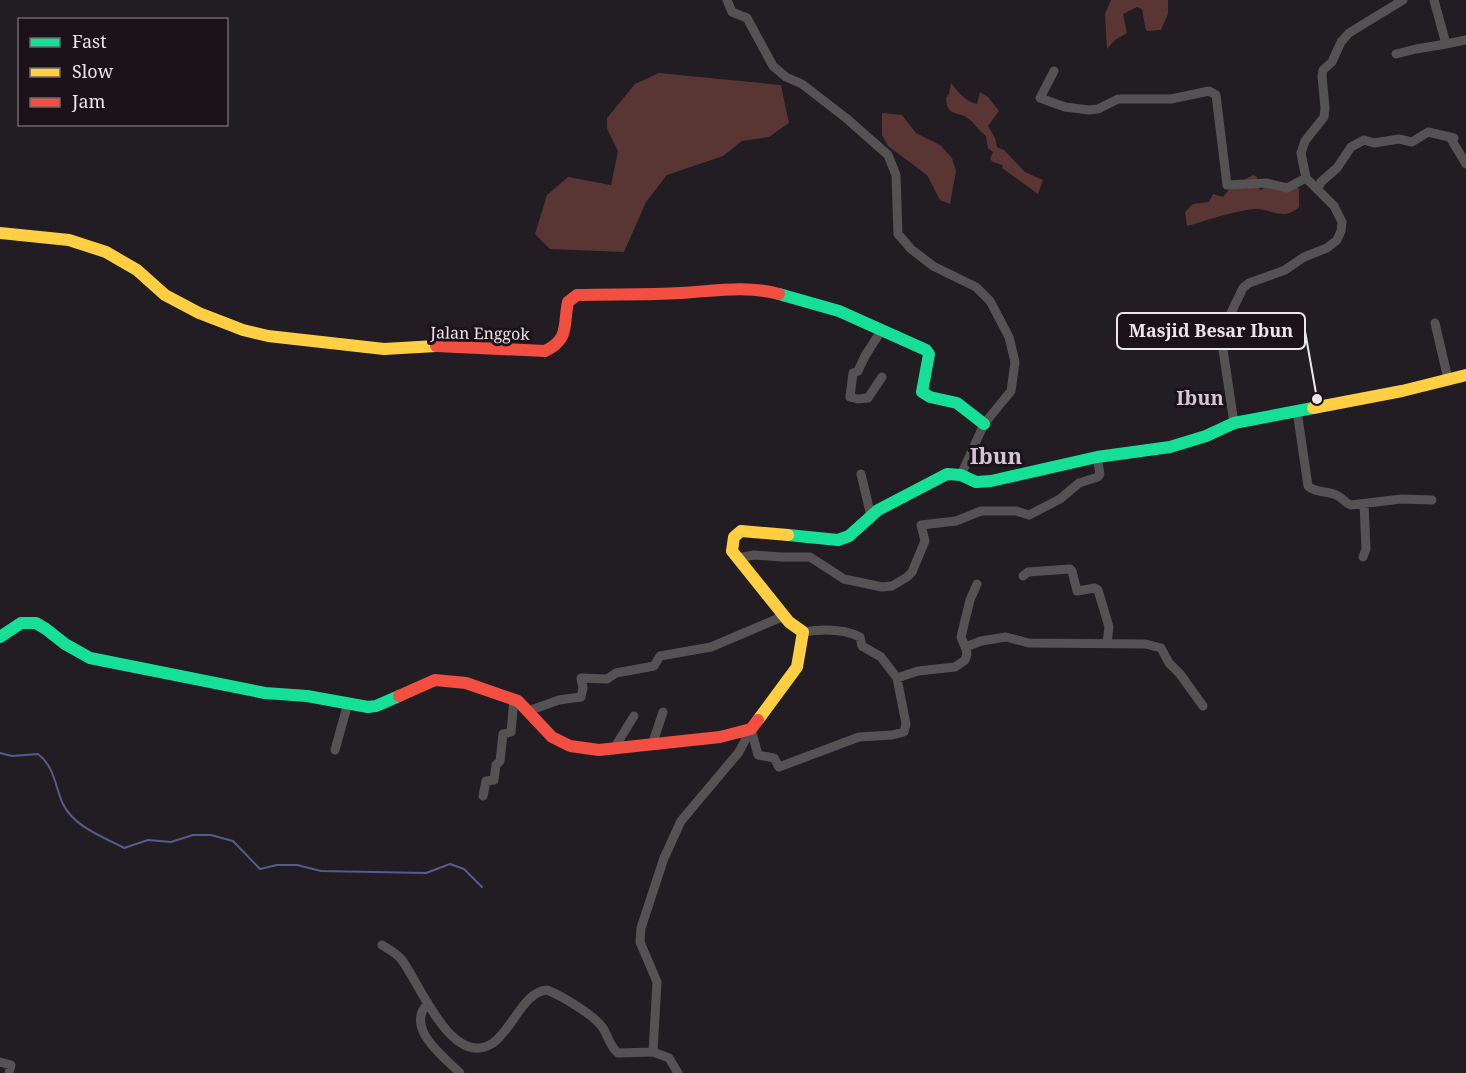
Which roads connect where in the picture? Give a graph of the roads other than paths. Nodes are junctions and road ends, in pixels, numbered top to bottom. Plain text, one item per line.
1 (727, 0) edge
2 (1403, 0) edge
3 (1414, 0) edge
4 (1434, 0) edge
5 (1466, 40) edge
6 (1446, 44) junction
7 (1396, 54) dead end
8 (1054, 71) dead end
9 (1466, 164) edge
10 (1306, 178) junction
11 (1318, 189) junction
12 (0, 233) edge
13 (1435, 323) dead end
14 (881, 331) junction
15 (1466, 375) edge
16 (882, 378) dead end
17 (1448, 379) junction
18 (1297, 411) junction
19 (1234, 423) junction
20 (984, 424) junction
21 (1097, 457) junction
22 (861, 474) dead end
23 (961, 475) junction
24 (1432, 500) dead end
25 (1364, 504) junction
26 (871, 516) junction
27 (1363, 557) dead end
28 (737, 558) junction
29 (1023, 576) dead end
30 (977, 584) dead end
31 (784, 616) junction
32 (803, 632) junction
33 (0, 637) edge
34 (1107, 643) junction
35 (966, 649) junction
36 (897, 678) junction
37 (514, 699) junction
38 (348, 704) junction
39 (1203, 706) dead end
40 (528, 711) junction
41 (663, 712) dead end
42 (634, 716) dead end
43 (751, 729) junction
44 (652, 745) junction
45 (335, 750) dead end
46 (614, 750) junction
47 (483, 796) dead end
48 (382, 945) dead end
49 (428, 1003) junction
50 (652, 1052) junction
51 (0, 1062) edge
52 (9, 1073) edge
53 (460, 1073) edge
54 (678, 1073) edge

1 - 20 street
2 - 3 street
2 - 10 street
4 - 6 street
5 - 6 street
6 - 7 street
8 - 10 street
9 - 11 street
10 - 11 street
11 - 19 street
12 - 14 main road, Jalan Enggok
13 - 17 street
14 - 16 street
14 - 20 main road, Jalan Enggok
15 - 17 main road
17 - 18 main road
18 - 19 main road
18 - 25 street
19 - 21 main road
20 - 23 street
21 - 23 main road
21 - 28 street
22 - 26 street
23 - 26 main road
24 - 25 street
25 - 27 street
26 - 28 main road
28 - 31 main road
29 - 34 street
30 - 35 street
31 - 32 main road
31 - 40 street
32 - 36 street
32 - 43 main road
33 - 38 main road
34 - 35 street
34 - 39 street
35 - 36 street
36 - 43 street
37 - 38 main road
37 - 40 main road
37 - 47 street
38 - 45 street
40 - 46 main road
41 - 44 street
42 - 46 street
43 - 44 main road
43 - 50 street
44 - 46 main road
48 - 49 street
49 - 50 street
49 - 53 street
50 - 54 street
51 - 52 street

